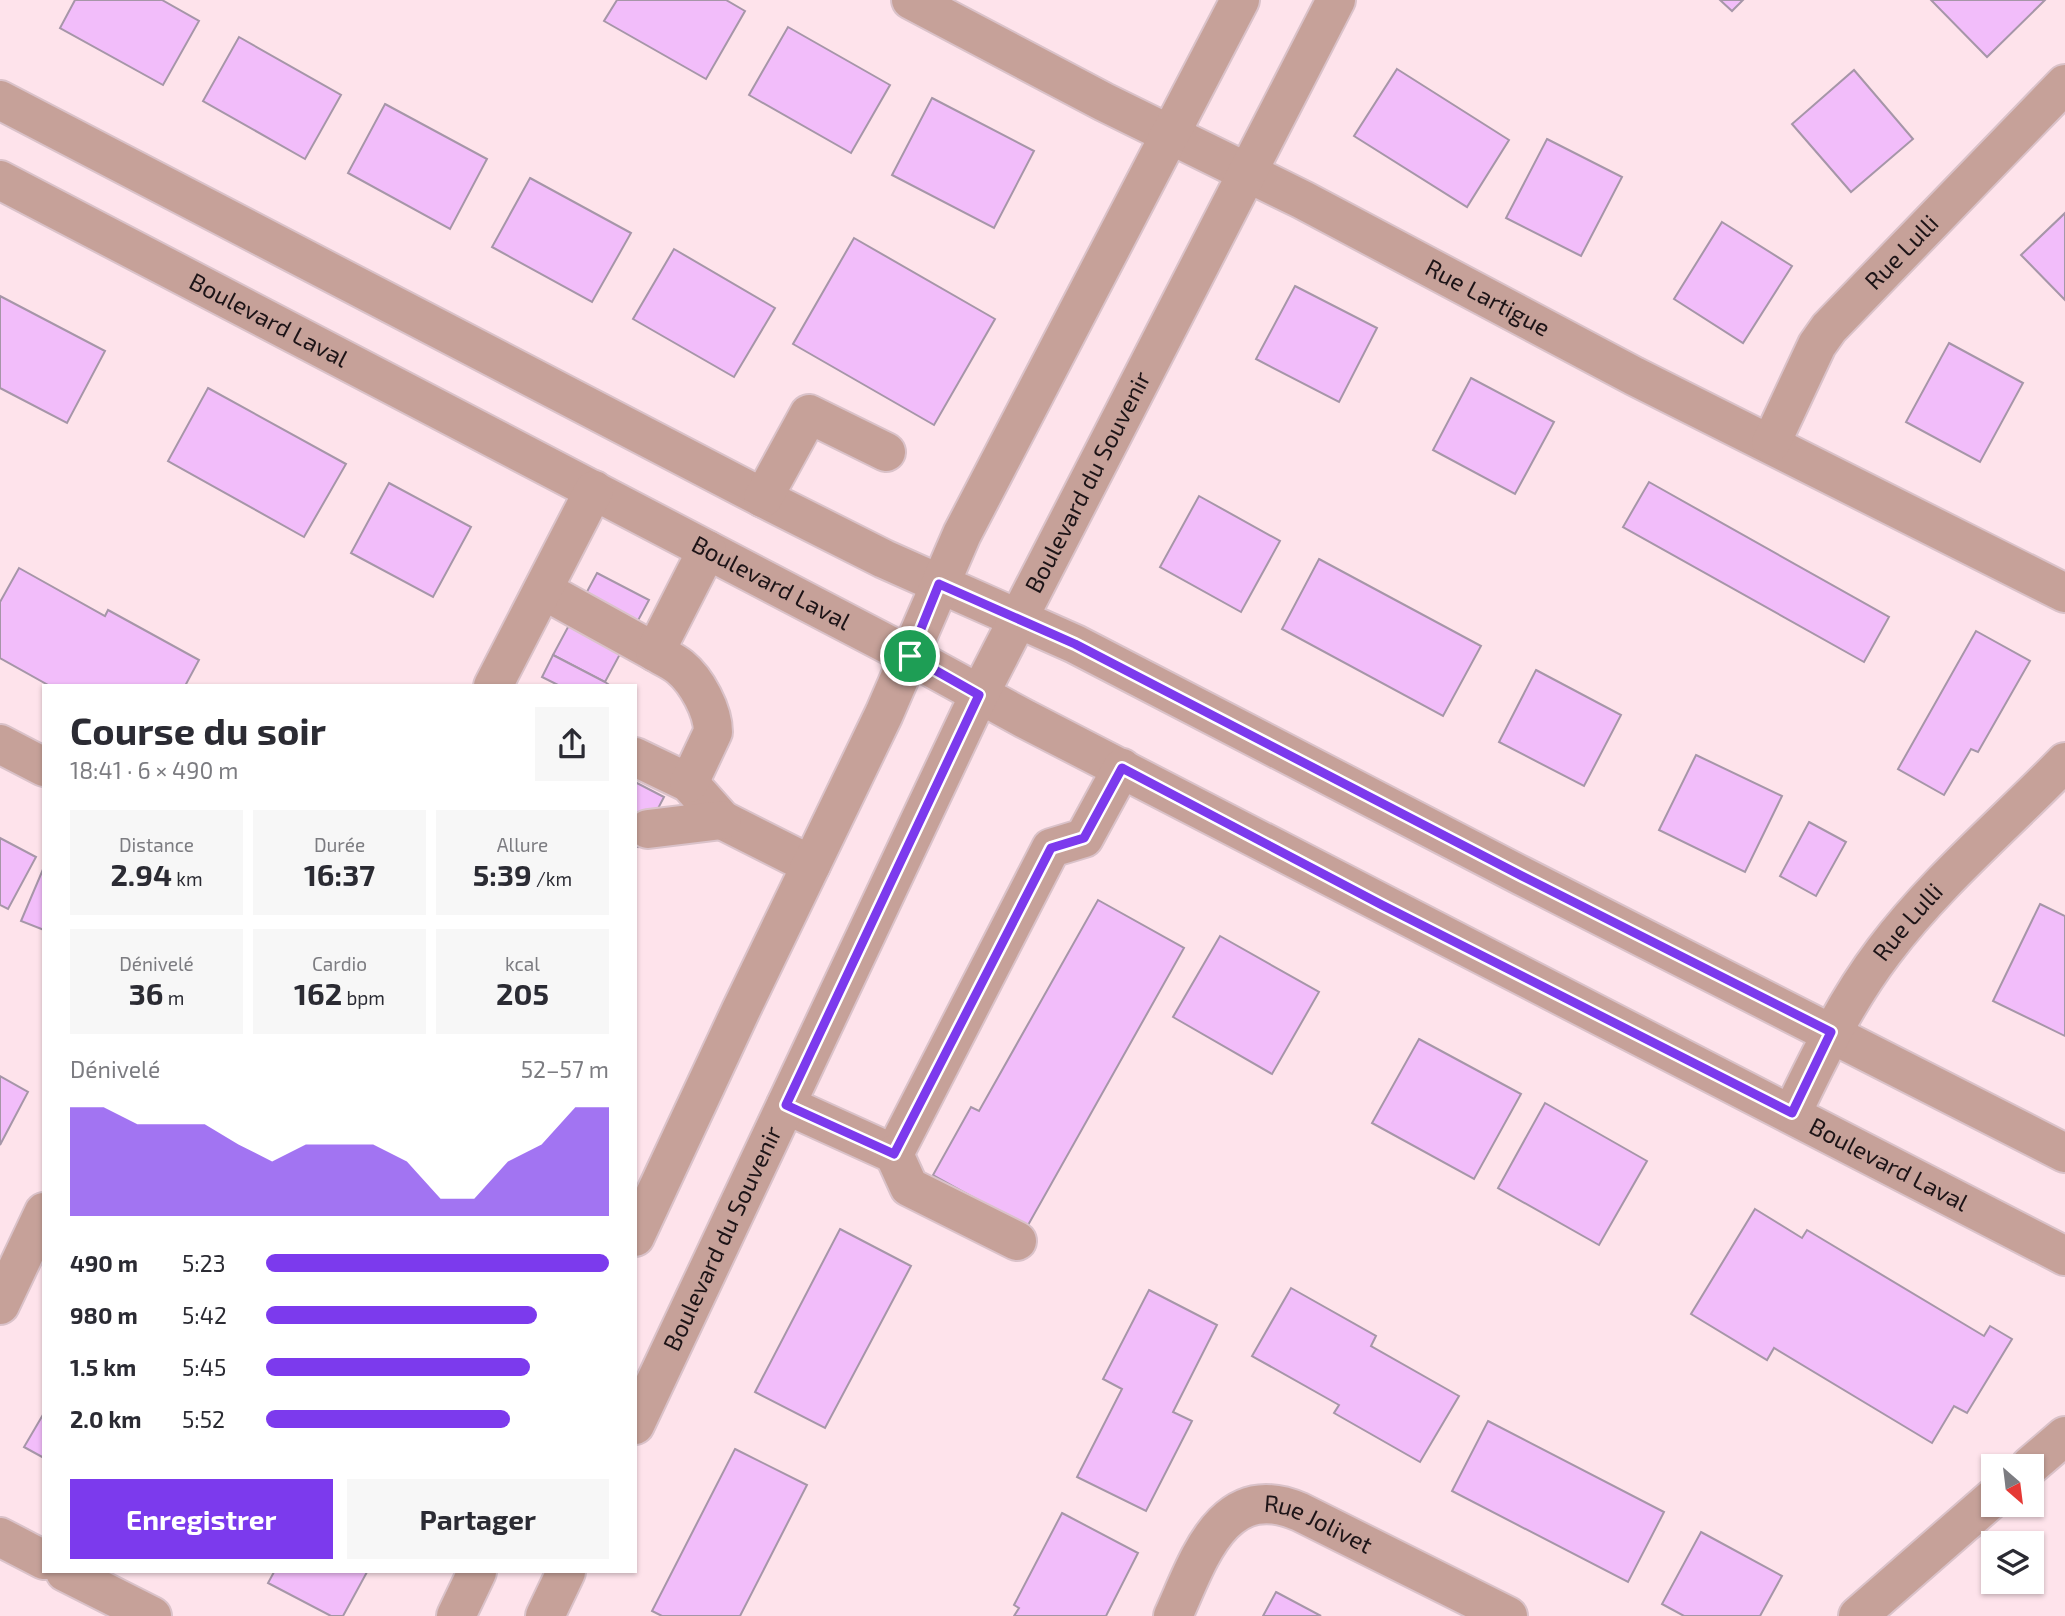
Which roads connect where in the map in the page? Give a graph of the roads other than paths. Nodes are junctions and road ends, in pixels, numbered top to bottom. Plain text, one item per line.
1 (911, 0) edge
2 (1240, 0) edge
3 (1336, 0) edge
4 (2065, 84) edge
5 (0, 100) edge
6 (1170, 135) junction
7 (1246, 172) junction
8 (0, 180) edge
9 (1771, 443) junction
10 (886, 453) dead end
11 (594, 490) junction
12 (763, 498) junction
13 (708, 551) junction
14 (939, 584) junction
15 (543, 590) junction
16 (2065, 593) edge
17 (1018, 619) junction
18 (655, 652) junction
19 (910, 656) junction
20 (494, 684) edge
21 (979, 695) junction
22 (0, 744) edge
23 (637, 758) edge
24 (2065, 762) edge
25 (42, 766) edge
26 (1122, 768) junction
27 (689, 783) junction
28 (722, 821) junction
29 (648, 829) dead end
30 (811, 865) junction
31 (1831, 1032) junction
32 (786, 1105) junction
33 (1792, 1113) junction
34 (2065, 1153) edge
35 (894, 1154) junction
36 (42, 1215) edge
37 (637, 1233) edge
38 (1017, 1241) dead end
39 (2065, 1256) edge
40 (10, 1258) edge
41 (0, 1305) edge
42 (637, 1421) edge
43 (2065, 1436) edge
44 (2044, 1454) edge
45 (1981, 1508) edge
46 (0, 1537) edge
47 (42, 1559) edge
48 (67, 1573) edge
49 (477, 1573) edge
50 (566, 1573) edge
51 (152, 1616) edge
52 (456, 1616) edge
53 (545, 1616) edge
54 (1173, 1616) edge
55 (1508, 1616) edge
56 (1857, 1616) edge

1 - 6 street, Rue Lartigue
2 - 6 street
3 - 7 street, Boulevard du Souvenir
4 - 9 street, Rue Lulli
5 - 12 street
6 - 7 street, Rue Lartigue
6 - 14 street
7 - 9 street, Rue Lartigue
7 - 17 street, Boulevard du Souvenir
8 - 11 street, Boulevard Laval
9 - 16 street, Rue Lartigue
10 - 12 street
11 - 13 street, Boulevard Laval
11 - 15 street
12 - 14 street
13 - 18 street
13 - 19 street, Boulevard Laval
14 - 17 street
14 - 19 street
15 - 18 street
15 - 20 street
17 - 21 street, Boulevard du Souvenir
17 - 31 street
18 - 27 street
19 - 21 street, Boulevard Laval
19 - 30 street
21 - 26 street, Boulevard Laval
21 - 32 street, Boulevard du Souvenir
22 - 25 street
23 - 27 street
24 - 31 street, Rue Lulli
26 - 33 street, Boulevard Laval
26 - 35 street
27 - 28 street
28 - 29 street
28 - 30 street
30 - 37 street
31 - 33 street, Rue Lulli
31 - 34 street
32 - 35 street
32 - 42 street, Boulevard du Souvenir
33 - 39 street, Boulevard Laval
35 - 38 street
36 - 40 street
40 - 41 street
43 - 44 street
45 - 56 street
46 - 47 street
48 - 51 street
49 - 52 street
50 - 53 street
54 - 55 street, Rue Jolivet

